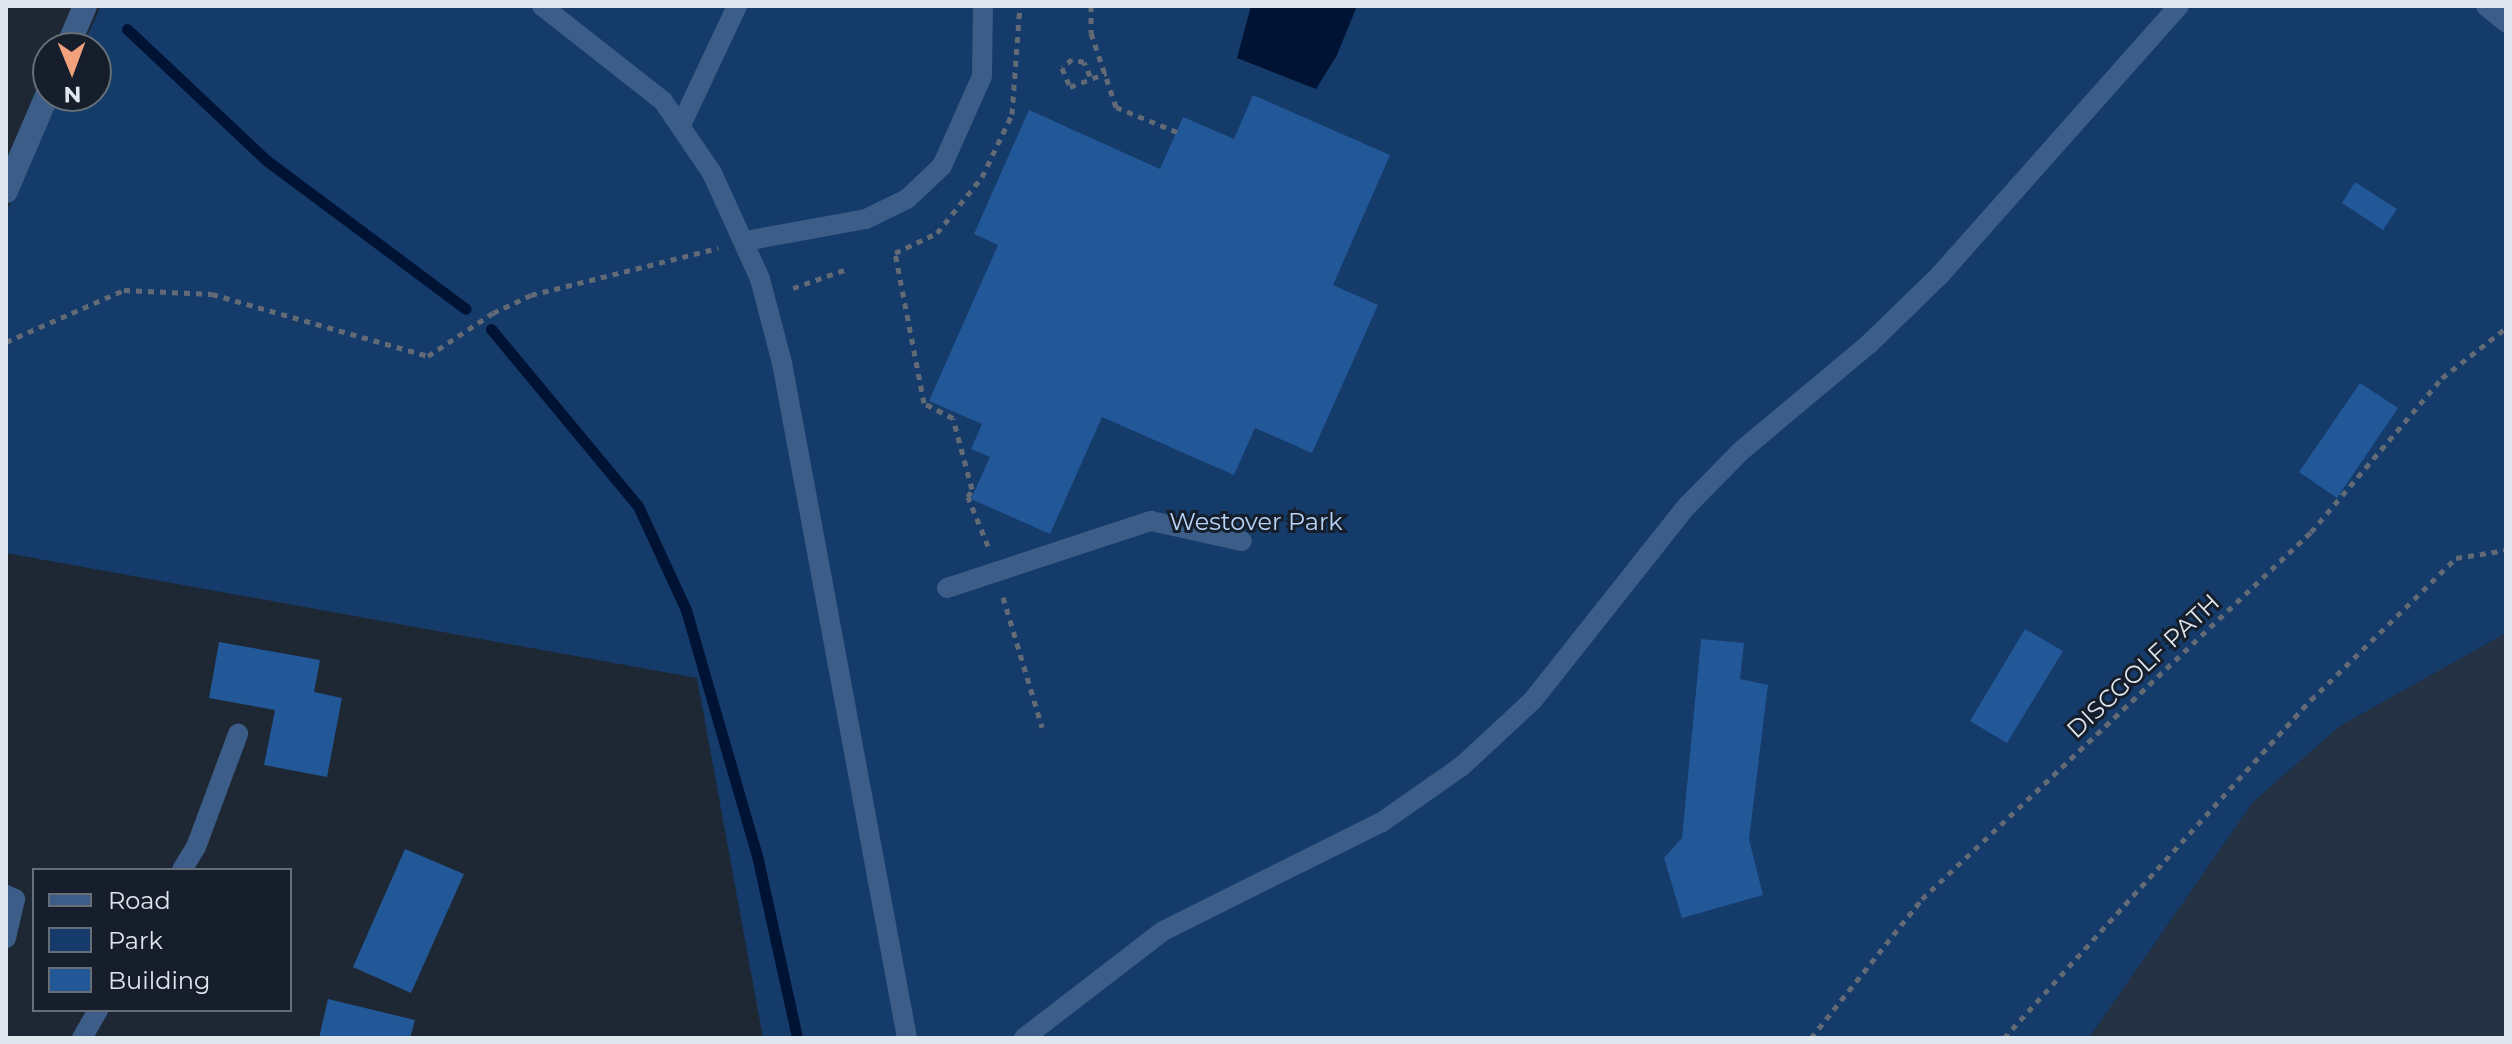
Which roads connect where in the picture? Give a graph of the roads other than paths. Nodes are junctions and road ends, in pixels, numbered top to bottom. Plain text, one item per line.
1 (85, 6) edge
2 (542, 6) edge
3 (737, 6) edge
4 (983, 6) edge
5 (2179, 6) edge
6 (2486, 6) edge
7 (2506, 22) edge
8 (74, 32) edge
9 (40, 112) edge
10 (681, 125) junction
11 (6, 191) edge
12 (745, 241) junction
13 (1242, 541) dead end
14 (947, 588) dead end
15 (238, 734) dead end
16 (183, 868) edge
17 (6, 895) edge
18 (6, 938) edge
19 (97, 1012) edge
20 (82, 1038) edge
21 (907, 1038) edge
22 (1024, 1038) edge

1 - 8 street
2 - 10 lane
3 - 10 lane
4 - 12 lane
5 - 22 lane
6 - 7 lane
9 - 11 street
10 - 12 lane
12 - 21 lane
13 - 14 lane
15 - 16 lane
17 - 18 lane
19 - 20 lane

